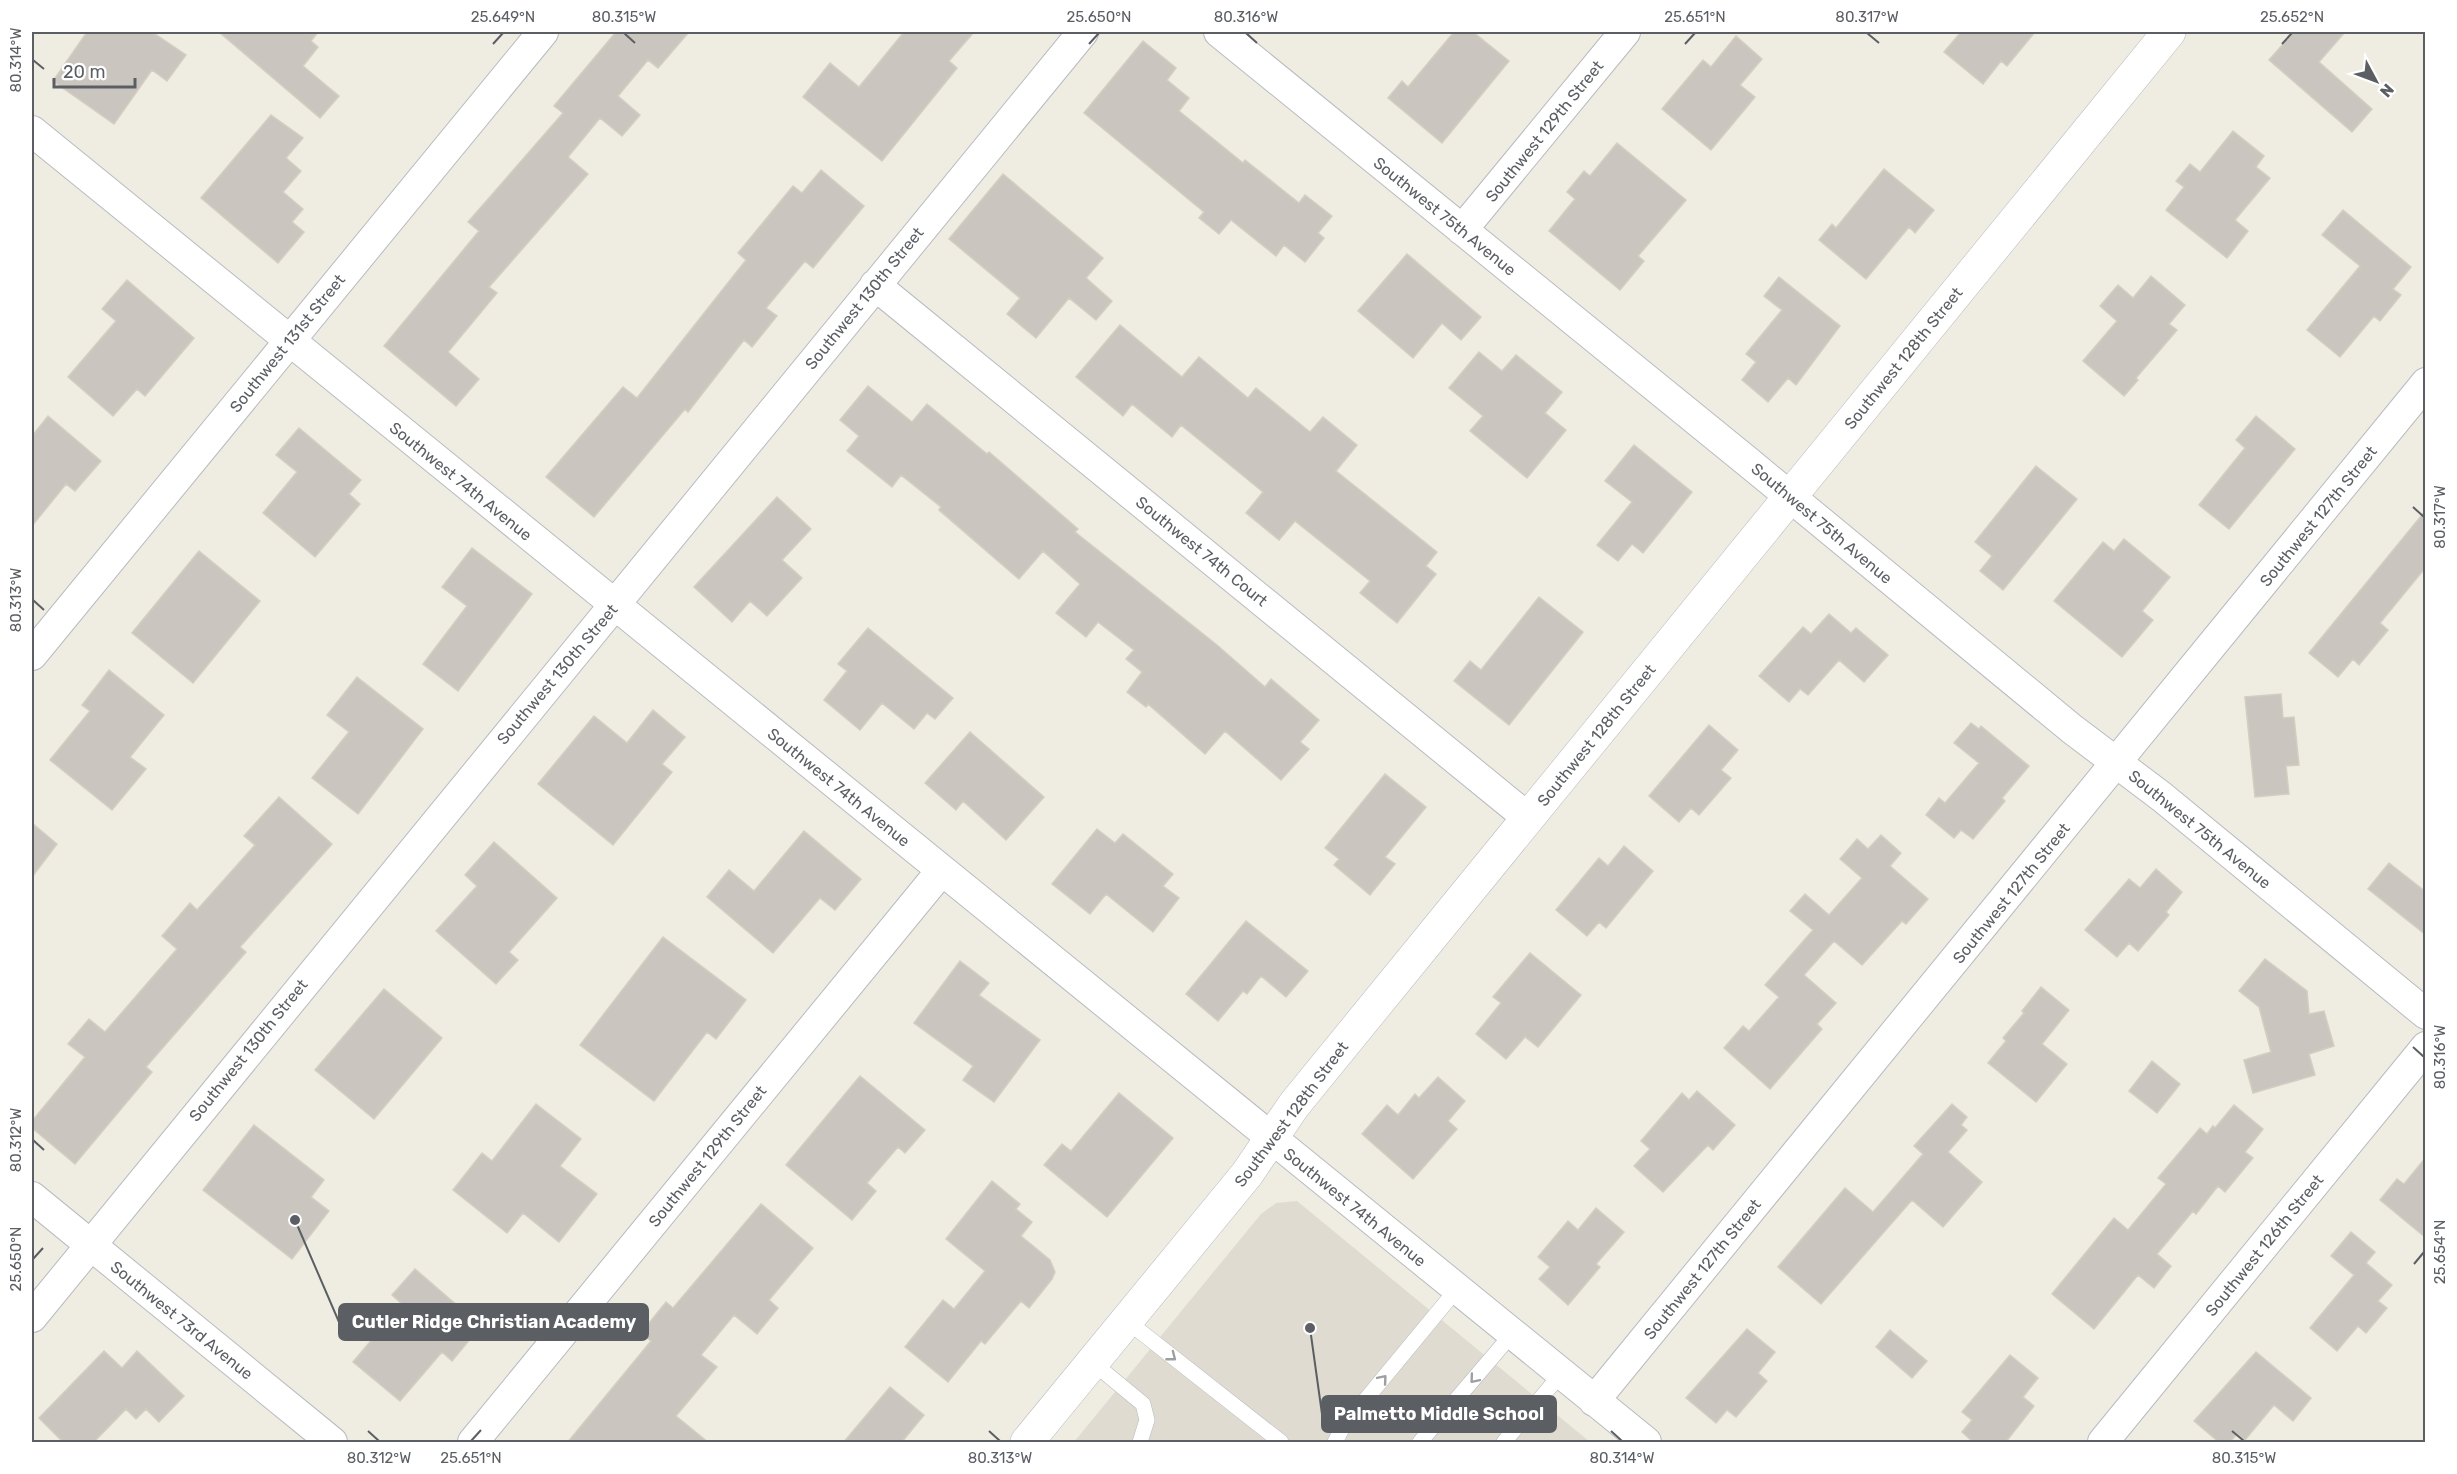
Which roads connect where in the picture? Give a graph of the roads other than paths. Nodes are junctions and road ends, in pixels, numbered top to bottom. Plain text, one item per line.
1 (543, 32) edge
2 (1083, 32) edge
3 (1219, 32) edge
4 (1625, 32) edge
5 (2169, 32) edge
6 (32, 131) edge
7 (1462, 230) junction
8 (875, 285) junction
9 (290, 341) junction
10 (2426, 383) edge
11 (1790, 496) junction
12 (614, 605) junction
13 (32, 655) edge
14 (2117, 762) junction
15 (1528, 818) junction
16 (942, 870) junction
17 (2426, 1014) edge
18 (2426, 1047) edge
19 (1270, 1139) junction
20 (32, 1197) edge
21 (90, 1245) junction
22 (1457, 1289) junction
23 (32, 1317) edge
24 (1127, 1321) junction
25 (1512, 1334) junction
26 (1092, 1362) junction
27 (1561, 1374) junction
28 (1594, 1401) junction
29 (332, 1443) edge
30 (473, 1443) edge
31 (1027, 1443) edge
32 (1140, 1443) edge
33 (1281, 1443) edge
34 (1335, 1443) edge
35 (1420, 1443) edge
36 (1504, 1443) edge
37 (1646, 1443) edge
38 (2103, 1443) edge

1 - 9 street, Southwest 131st Street
2 - 8 street, Southwest 130th Street
3 - 7 street, Southwest 75th Avenue
4 - 7 street, Southwest 129th Street
5 - 11 street, Southwest 128th Street
6 - 9 street, Southwest 74th Avenue
7 - 11 street, Southwest 75th Avenue
8 - 12 street, Southwest 130th Street
8 - 15 street, Southwest 74th Court
9 - 12 street, Southwest 74th Avenue
9 - 13 street, Southwest 131st Street
10 - 14 street, Southwest 127th Street
11 - 14 street, Southwest 75th Avenue
11 - 15 street, Southwest 128th Street
12 - 16 street, Southwest 74th Avenue
12 - 21 street, Southwest 130th Street
14 - 17 street, Southwest 75th Avenue
14 - 28 street, Southwest 127th Street
15 - 19 street, Southwest 128th Street
16 - 19 street, Southwest 74th Avenue
16 - 30 street, Southwest 129th Street
18 - 38 street, Southwest 126th Street
19 - 22 street, Southwest 74th Avenue
19 - 24 street, Southwest 128th Street
20 - 21 street, Southwest 73rd Avenue
21 - 23 street, Southwest 130th Street
21 - 29 street, Southwest 73rd Avenue
22 - 25 street, Southwest 74th Avenue
34 -> 22 lane
24 - 26 street, Southwest 128th Street
24 -> 33 lane
25 - 27 street, Southwest 74th Avenue
25 -> 35 lane
26 - 31 street, Southwest 128th Street
26 - 32 lane
27 - 28 street, Southwest 74th Avenue
27 - 36 lane
28 - 37 street, Southwest 74th Avenue

